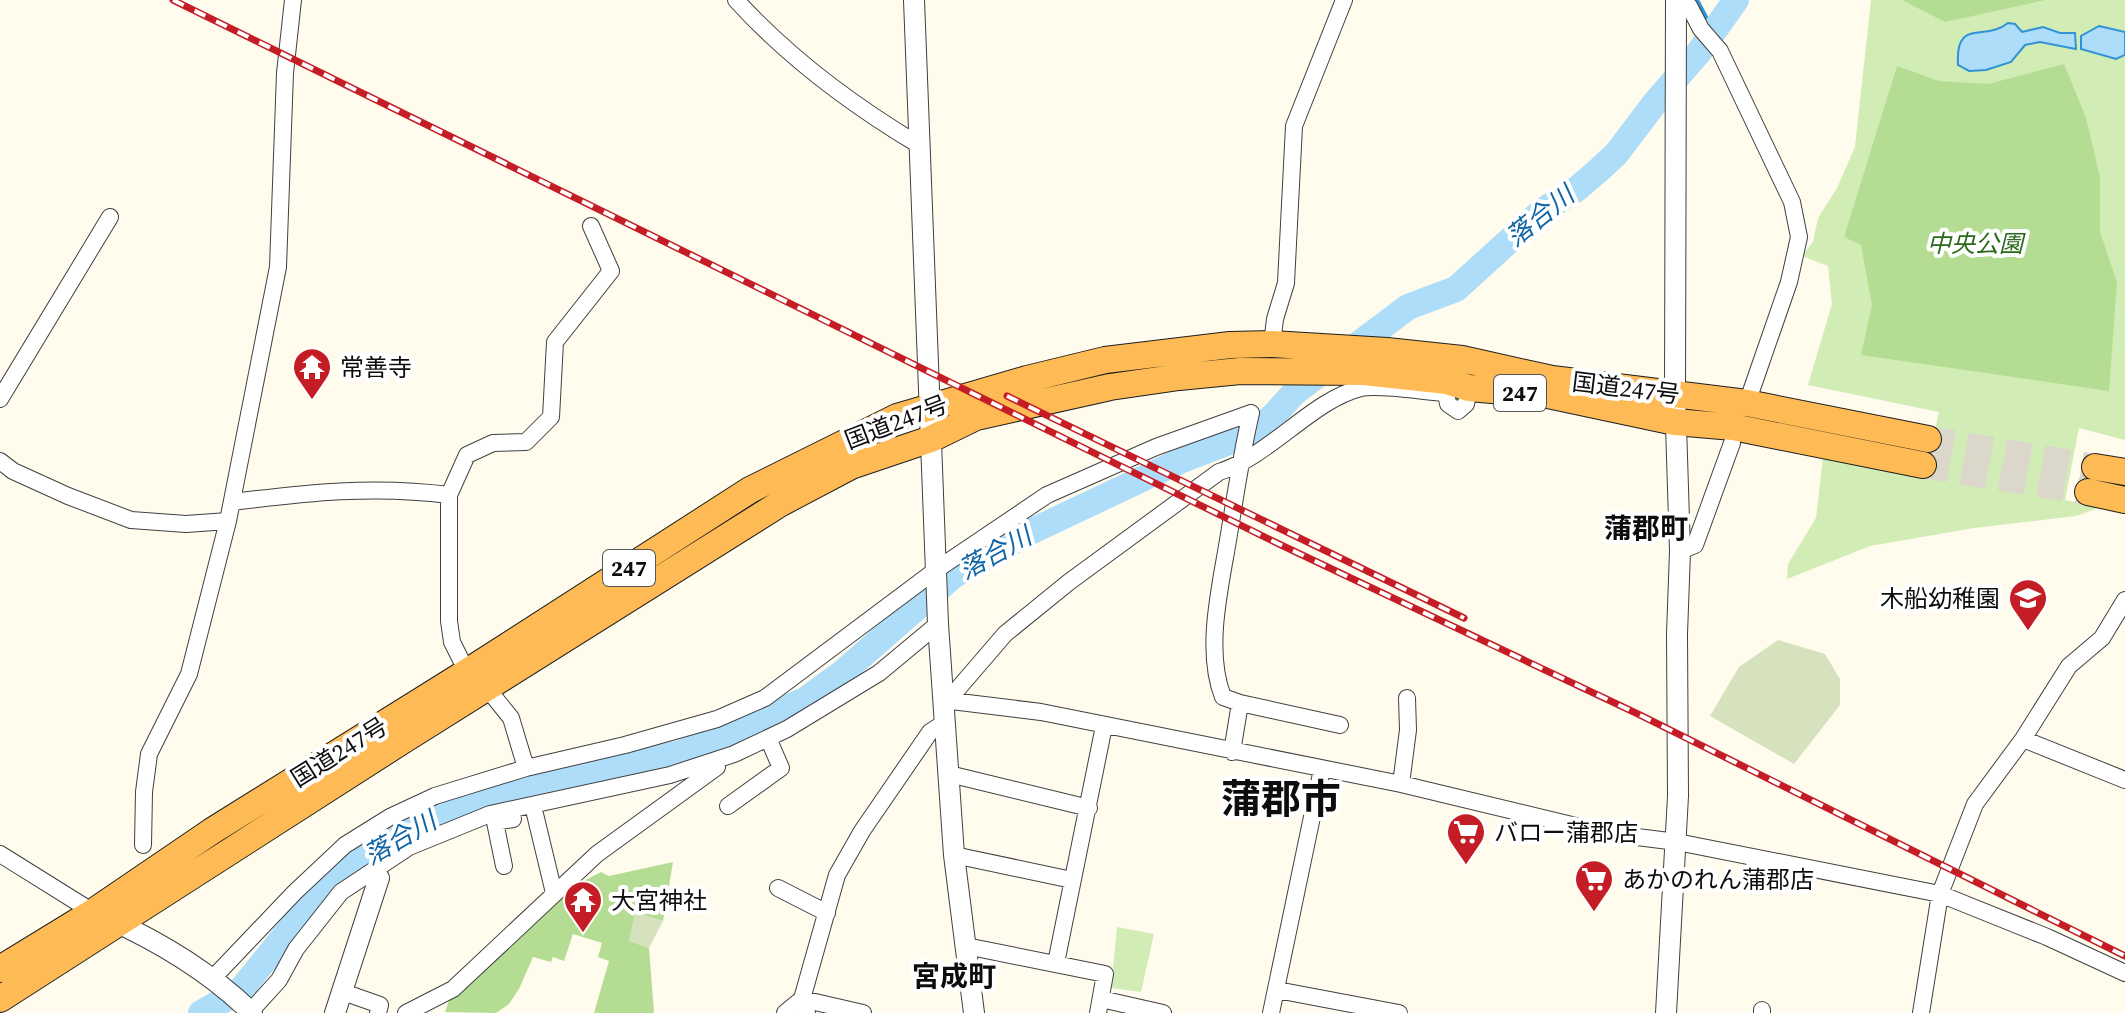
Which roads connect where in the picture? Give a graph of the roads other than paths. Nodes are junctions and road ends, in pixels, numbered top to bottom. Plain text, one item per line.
1 (293, 0) edge
2 (736, 0) edge
3 (914, 0) edge
4 (1344, 0) edge
5 (1676, 0) edge
6 (1683, 0) edge
7 (919, 145) junction
8 (110, 217) dead end
9 (591, 226) dead end
10 (1272, 344) junction
11 (1469, 388) junction
12 (1675, 394) junction
13 (0, 399) edge
14 (1747, 403) junction
15 (930, 406) junction
16 (1675, 422) junction
17 (931, 439) junction
18 (1732, 443) dead end
19 (0, 461) edge
20 (1239, 466) junction
21 (2125, 472) edge
22 (449, 495) junction
23 (2125, 500) edge
24 (232, 502) junction
25 (228, 521) junction
26 (1680, 551) junction
27 (936, 575) junction
28 (2125, 600) edge
29 (938, 624) junction
30 (477, 680) junction
31 (1407, 698) dead end
32 (943, 700) junction
33 (1240, 703) junction
34 (944, 723) junction
35 (1340, 725) dead end
36 (1104, 726) junction
37 (768, 738) junction
38 (2023, 739) junction
39 (1232, 752) junction
40 (734, 754) junction
41 (526, 768) junction
42 (1322, 769) junction
43 (949, 774) junction
44 (2125, 780) edge
45 (636, 783) junction
46 (1401, 784) junction
47 (728, 806) dead end
48 (1089, 808) junction
49 (535, 814) junction
50 (1677, 842) junction
51 (143, 845) dead end
52 (0, 854) edge
53 (954, 855) junction
54 (504, 866) dead end
55 (379, 878) dead end
56 (1072, 880) junction
57 (778, 888) dead end
58 (554, 893) junction
59 (1940, 894) junction
60 (93, 912) junction
61 (827, 913) junction
62 (119, 924) junction
63 (966, 946) junction
64 (1056, 963) junction
65 (0, 969) edge
66 (2125, 973) edge
67 (213, 978) junction
68 (1277, 990) junction
69 (343, 992) junction
70 (0, 999) edge
71 (804, 1006) edge
72 (1099, 1006) edge
73 (379, 1009) edge
74 (249, 1011) edge
75 (335, 1013) edge
76 (399, 1013) edge
77 (406, 1013) edge
78 (785, 1013) edge
79 (863, 1013) edge
80 (974, 1013) edge
81 (1163, 1013) edge
82 (1271, 1013) edge
83 (1399, 1013) edge
84 (1666, 1013) edge
85 (1921, 1013) edge

1 - 24 street
2 - 7 street
3 - 7 street
4 - 10 street
5 - 12 street
6 - 14 street
7 - 15 street
8 - 13 street
9 - 22 street
10 - 12 highway, 国道247号 / 247
10 - 15 highway, 国道247号 / 247
11 - 16 highway, 国道247号 / 247
11 - 17 highway, 国道247号 / 247
11 - 20 street
12 - 14 highway, 国道247号 / 247
12 - 16 street
14 - 16 highway, 国道247号 / 247
15 - 17 street
15 - 30 highway, 国道247号 / 247
16 - 26 street
17 - 27 street
17 - 30 highway, 国道247号 / 247
18 - 26 street
19 - 25 street
20 - 27 street
20 - 32 street
20 - 33 street
21 - 23 highway
22 - 24 street
22 - 30 street
24 - 25 street
25 - 51 street
26 - 50 street
27 - 29 street
27 - 41 street
28 - 38 street
29 - 32 street
29 - 37 street
30 - 41 street
30 - 60 highway, 国道247号 / 247
30 - 62 highway, 国道247号 / 247
31 - 46 street
32 - 34 street
32 - 36 street
33 - 35 street
33 - 39 street
34 - 43 street
34 - 61 street
36 - 39 street
36 - 48 street
37 - 40 street
37 - 47 street
38 - 44 street
38 - 59 street
39 - 42 street
40 - 45 street
40 - 58 street
41 - 67 street
42 - 46 street
42 - 68 street
43 - 48 street
43 - 53 street
45 - 49 street
45 - 74 street
46 - 50 street
48 - 56 street
49 - 54 street
49 - 58 street
50 - 59 street
50 - 84 street
52 - 60 street
53 - 56 street
53 - 63 street
55 - 69 street
56 - 64 street
57 - 61 street
58 - 77 street
59 - 66 street
59 - 85 street
60 - 62 street
60 - 65 highway, 国道247号 / 247
61 - 71 street
62 - 67 street
62 - 70 highway, 国道247号 / 247
63 - 64 street
63 - 80 street
64 - 72 street
67 - 74 street
68 - 82 street
68 - 83 street
69 - 73 street
69 - 75 street
71 - 78 street
71 - 79 street
72 - 81 street
73 - 76 street

